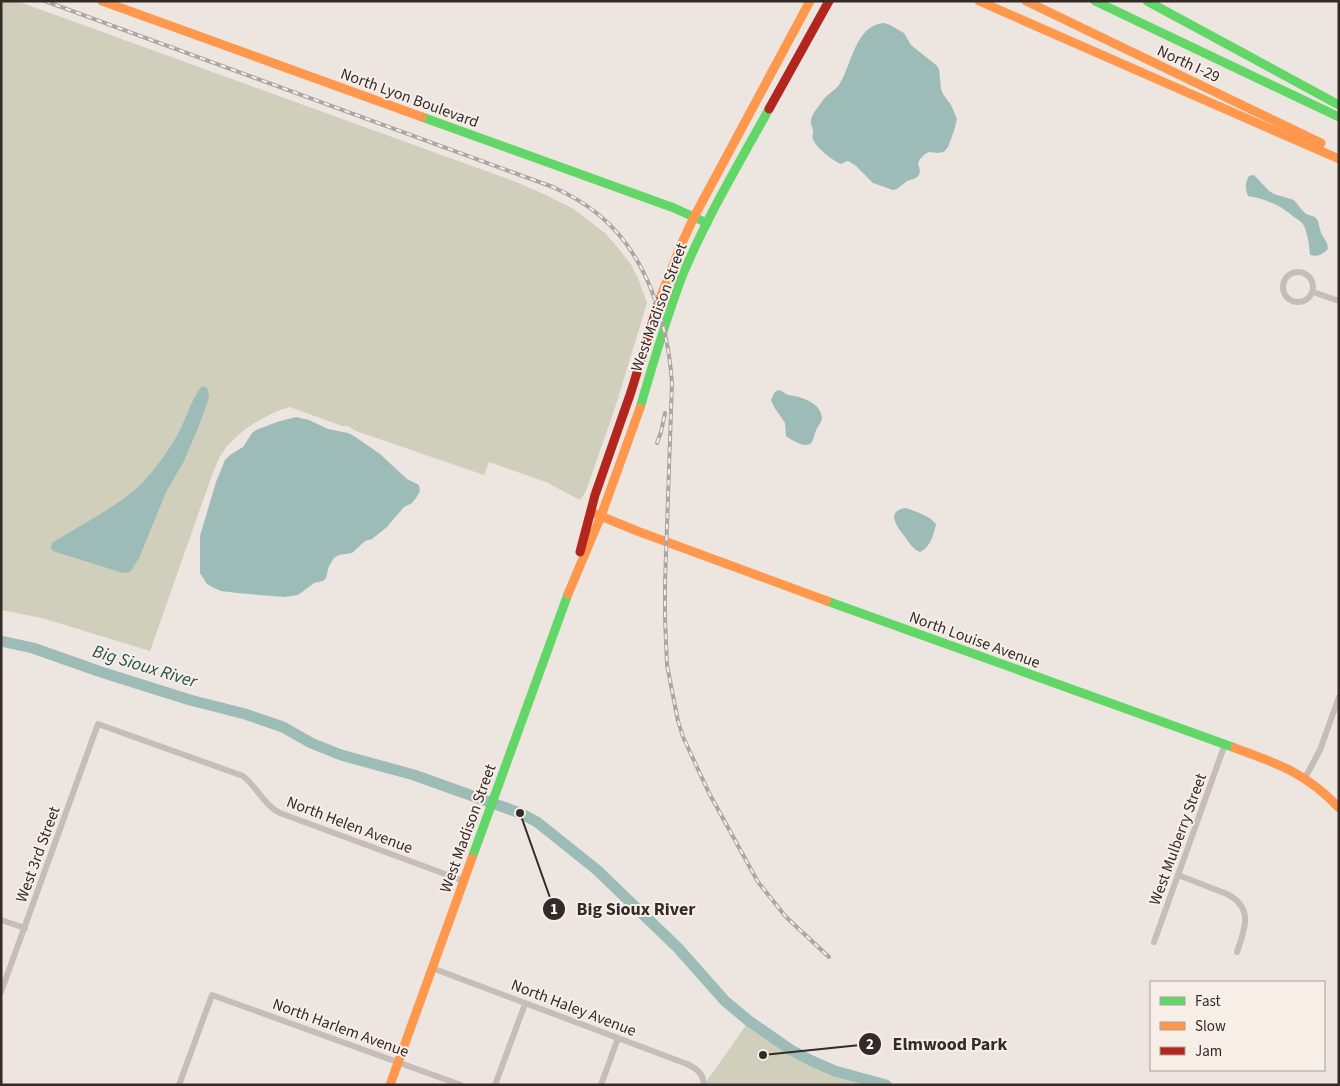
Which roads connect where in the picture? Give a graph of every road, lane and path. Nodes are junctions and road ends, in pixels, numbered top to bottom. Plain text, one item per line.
1 (102, 1) edge
2 (810, 1) edge
3 (979, 1) edge
4 (1026, 1) edge
5 (1095, 1) edge
6 (1147, 1) edge
7 (829, 2) edge
8 (1339, 105) edge
9 (1339, 117) edge
10 (1339, 152) edge
11 (1339, 159) edge
12 (694, 217) junction
13 (707, 223) junction
14 (1313, 292) junction
15 (1339, 301) edge
16 (591, 512) junction
17 (601, 516) junction
18 (572, 582) junction
19 (1339, 697) edge
20 (98, 724) joint
21 (1225, 744) junction
22 (1305, 778) junction
23 (1339, 808) edge
24 (1178, 875) junction
25 (464, 881) junction
26 (1, 920) edge
27 (25, 928) junction
28 (1154, 942) dead end
29 (1237, 952) dead end
30 (432, 968) junction
31 (1, 992) edge
32 (525, 1004) junction
33 (618, 1038) junction
34 (398, 1063) junction
35 (179, 1085) edge
36 (390, 1085) edge
37 (461, 1085) edge
38 (495, 1085) edge
39 (600, 1085) edge
40 (704, 1085) edge

1 - 12 main road, North Lyon Boulevard
2 - 12 main road, West Madison Street
3 - 11 main road
4 - 10 main road, North I-29
5 - 9 main road, North I-29
6 - 8 main road
7 - 13 main road, West Madison Street
12 - 13 main road, North Lyon Boulevard
12 - 16 main road, West Madison Street
13 - 17 main road, West Madison Street
14 - 14 street
14 - 15 street
16 - 17 main road, North Louise Avenue
16 - 18 main road, West Madison Street
17 - 18 main road, West Madison Street
17 - 21 main road, North Louise Avenue
18 - 25 main road, West Madison Street
19 - 22 street
20 - 25 street, North Helen Avenue
20 - 27 street, West 3rd Street
21 - 22 main road, North Louise Avenue
21 - 24 street, West Mulberry Street
22 - 23 main road, North Louise Avenue
24 - 28 street, West Mulberry Street
24 - 29 street
25 - 30 main road, West Madison Street
26 - 27 street
27 - 31 street, West 3rd Street
30 - 32 street, North Haley Avenue
30 - 34 main road, West Madison Street
32 - 33 street, North Haley Avenue
32 - 38 street
33 - 39 street
33 - 40 street, North Haley Avenue
34 - 35 street, North Harlem Avenue
34 - 36 main road, West Madison Street
34 - 37 street, North Harlem Avenue

